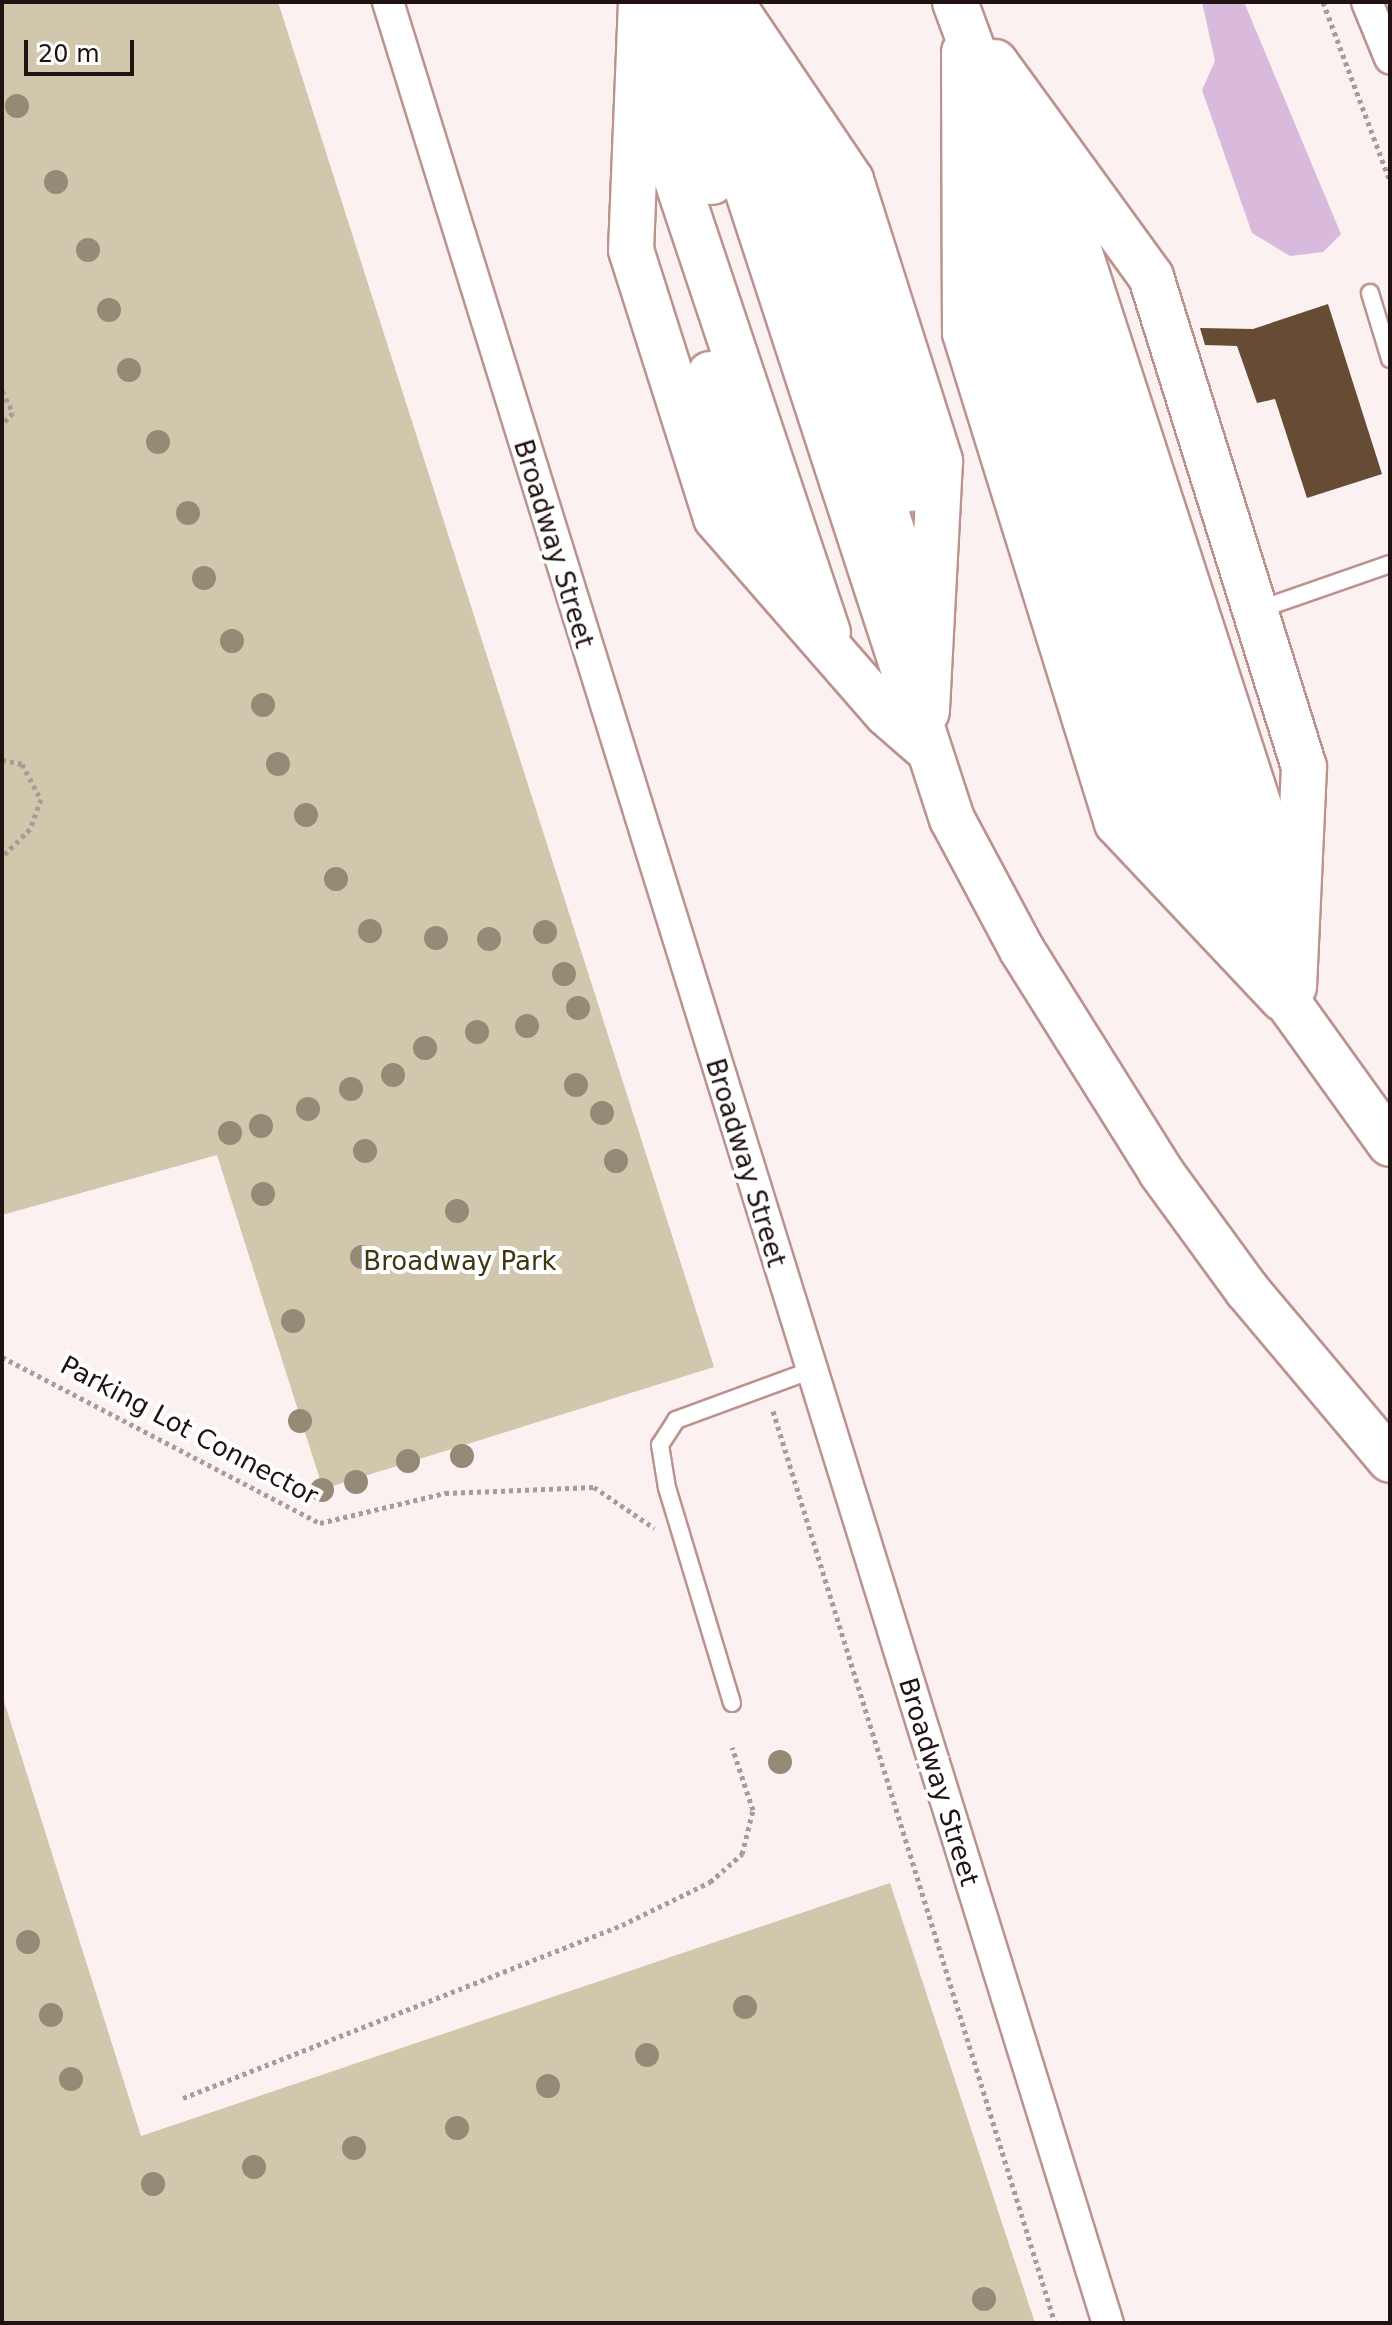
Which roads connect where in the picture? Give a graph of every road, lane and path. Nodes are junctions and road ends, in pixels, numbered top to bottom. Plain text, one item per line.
1 (388, 2) edge
2 (641, 2) edge
3 (651, 2) edge
4 (686, 2) edge
5 (723, 2) edge
6 (731, 2) edge
7 (1323, 2) edge
8 (1367, 2) edge
9 (960, 11) edge
10 (1390, 58) edge
11 (638, 66) junction
12 (1037, 119) junction
13 (964, 122) junction
14 (1390, 181) edge
15 (1101, 208) junction
16 (1370, 293) dead end
17 (1390, 359) edge
18 (2, 391) edge
19 (2, 424) edge
20 (1390, 564) edge
21 (1255, 611) junction
22 (927, 641) junction
23 (835, 655) junction
24 (887, 714) junction
25 (927, 748) junction
26 (2, 760) edge
27 (1300, 846) junction
28 (2, 857) edge
29 (1297, 924) junction
30 (1225, 937) junction
31 (1293, 1009) junction
32 (1390, 1144) edge
33 (2, 1357) edge
34 (809, 1371) junction
35 (766, 1387) junction
36 (1390, 1460) edge
37 (679, 1528) junction
38 (732, 1703) dead end
39 (732, 1747) dead end
40 (183, 2098) dead end
41 (1055, 2323) edge
42 (1108, 2323) edge

1 - 34 street, Broadway Street
2 - 11 highway
3 - 24 highway
4 - 25 highway
5 - 22 highway
6 - 22 highway
7 - 14 path
8 - 10 street
9 - 12 highway
9 - 13 highway
9 - 31 highway
11 - 23 highway
11 - 23 highway
12 - 15 highway
12 - 29 highway
13 - 30 highway
13 - 30 highway
15 - 21 highway
15 - 27 highway
16 - 17 lane
18 - 19 path
20 - 21 lane
21 - 27 highway
22 - 25 highway
23 - 24 highway
24 - 25 highway
25 - 36 highway
26 - 28 path
27 - 29 highway
29 - 31 highway
30 - 31 highway
31 - 32 highway
33 - 37 path, Parking Lot Connector
34 - 35 lane
34 - 42 street, Broadway Street
35 - 37 lane
35 - 41 path
37 - 38 lane
39 - 40 path

